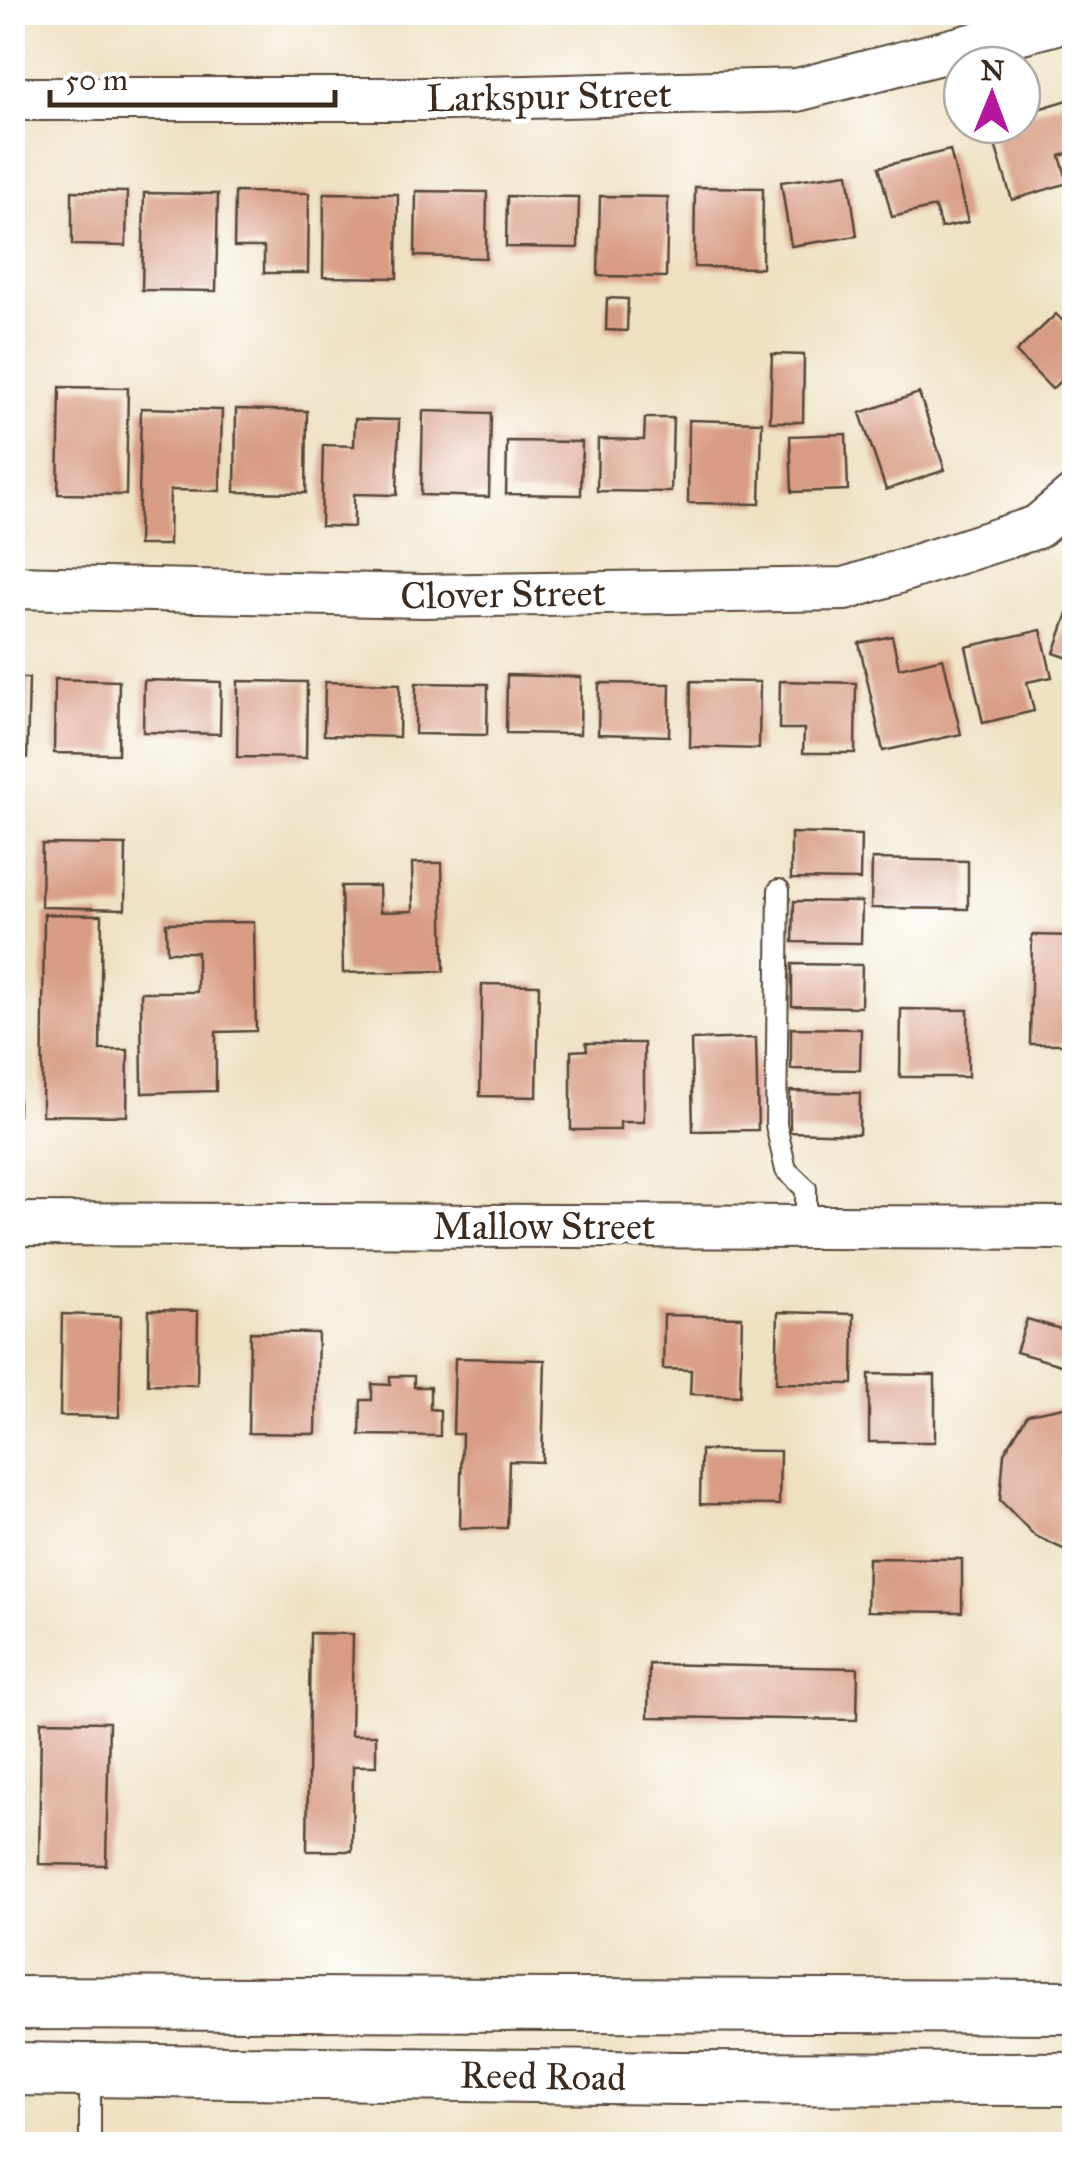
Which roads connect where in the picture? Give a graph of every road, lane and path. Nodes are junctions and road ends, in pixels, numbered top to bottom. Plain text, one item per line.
1 (1074, 13) edge
2 (12, 98) edge
3 (1074, 496) edge
4 (12, 587) edge
5 (780, 890) dead end
6 (12, 1224) edge
7 (806, 1227) junction
8 (1074, 1228) edge
9 (12, 2003) edge
10 (680, 2006) junction
11 (1074, 2007) edge
12 (12, 2069) edge
13 (90, 2070) junction
14 (679, 2078) junction
15 (1074, 2079) edge
16 (90, 2144) edge

1 - 2 street, Larkspur Street
3 - 4 street, Clover Street
5 - 7 lane
6 - 7 street, Mallow Street
7 - 8 street, Mallow Street
9 - 10 street, Reed Road
10 - 11 street, Reed Road
10 - 14 street
12 - 13 street, Reed Road
13 - 14 street, Reed Road
13 - 16 lane
14 - 15 street, Reed Road

